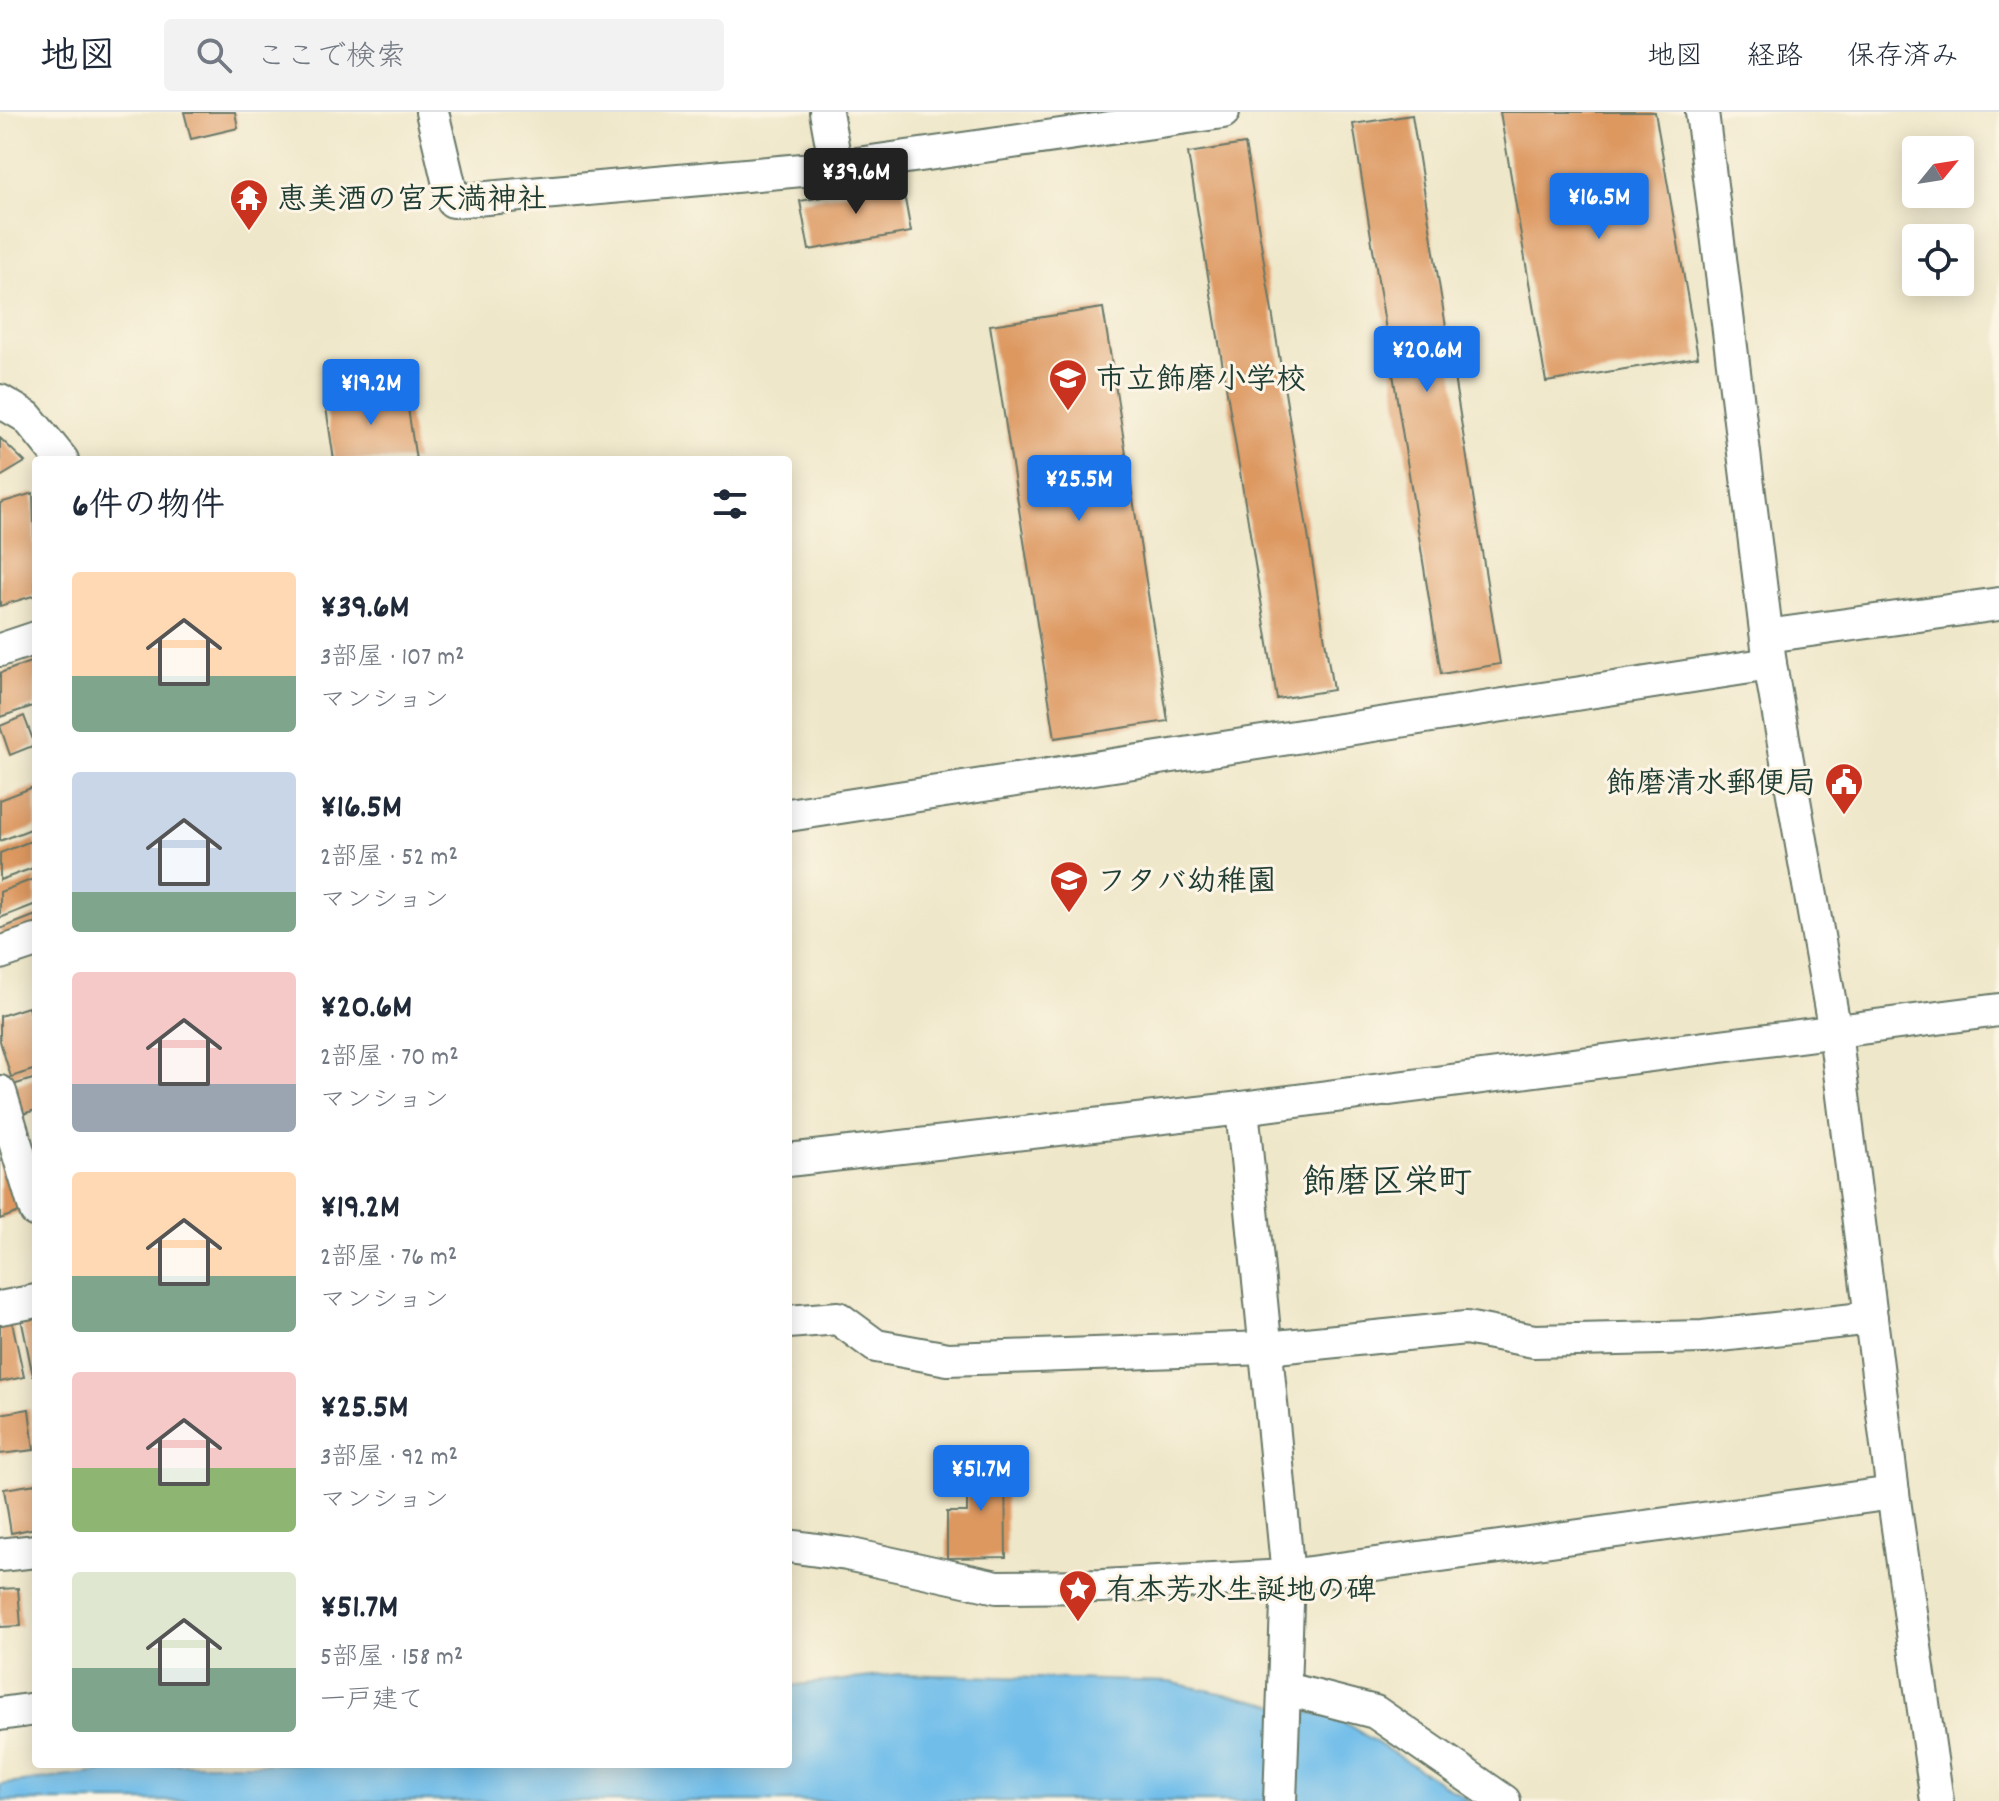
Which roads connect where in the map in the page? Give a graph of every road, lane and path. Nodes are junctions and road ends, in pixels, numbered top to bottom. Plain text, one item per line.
1 (432, 112) edge
2 (826, 112) edge
3 (1223, 112) edge
4 (1702, 112) edge
5 (1042, 125) edge
6 (836, 167) junction
7 (0, 401) edge
8 (59, 456) edge
9 (1999, 604) edge
10 (32, 639) edge
11 (0, 650) edge
12 (1769, 650) junction
13 (792, 814) edge
14 (32, 942) edge
15 (0, 953) edge
16 (1999, 1010) edge
17 (1835, 1032) junction
18 (0, 1092) edge
19 (1242, 1108) junction
20 (792, 1160) edge
21 (32, 1198) edge
22 (32, 1302) edge
23 (0, 1308) edge
24 (1871, 1318) junction
25 (792, 1322) edge
26 (1266, 1348) junction
27 (1893, 1493) junction
28 (792, 1547) edge
29 (32, 1551) edge
30 (0, 1555) edge
31 (1288, 1576) junction
32 (1286, 1689) junction
33 (32, 1710) edge
34 (0, 1714) edge
35 (1280, 1801) edge
36 (1504, 1801) edge
37 (1937, 1801) edge

1 - 6 street
2 - 6 street
3 - 5 street
4 - 12 street
5 - 6 street
7 - 8 street
9 - 12 street
10 - 11 street
12 - 13 street
12 - 17 street
14 - 15 street
16 - 17 street
17 - 19 street
17 - 24 street
18 - 21 street
19 - 20 street
19 - 26 street
22 - 23 street
24 - 26 street
24 - 27 street
25 - 26 street
26 - 31 street
27 - 31 street
27 - 37 street
28 - 31 street
29 - 30 street
31 - 32 street
32 - 35 street
32 - 36 street
33 - 34 street

